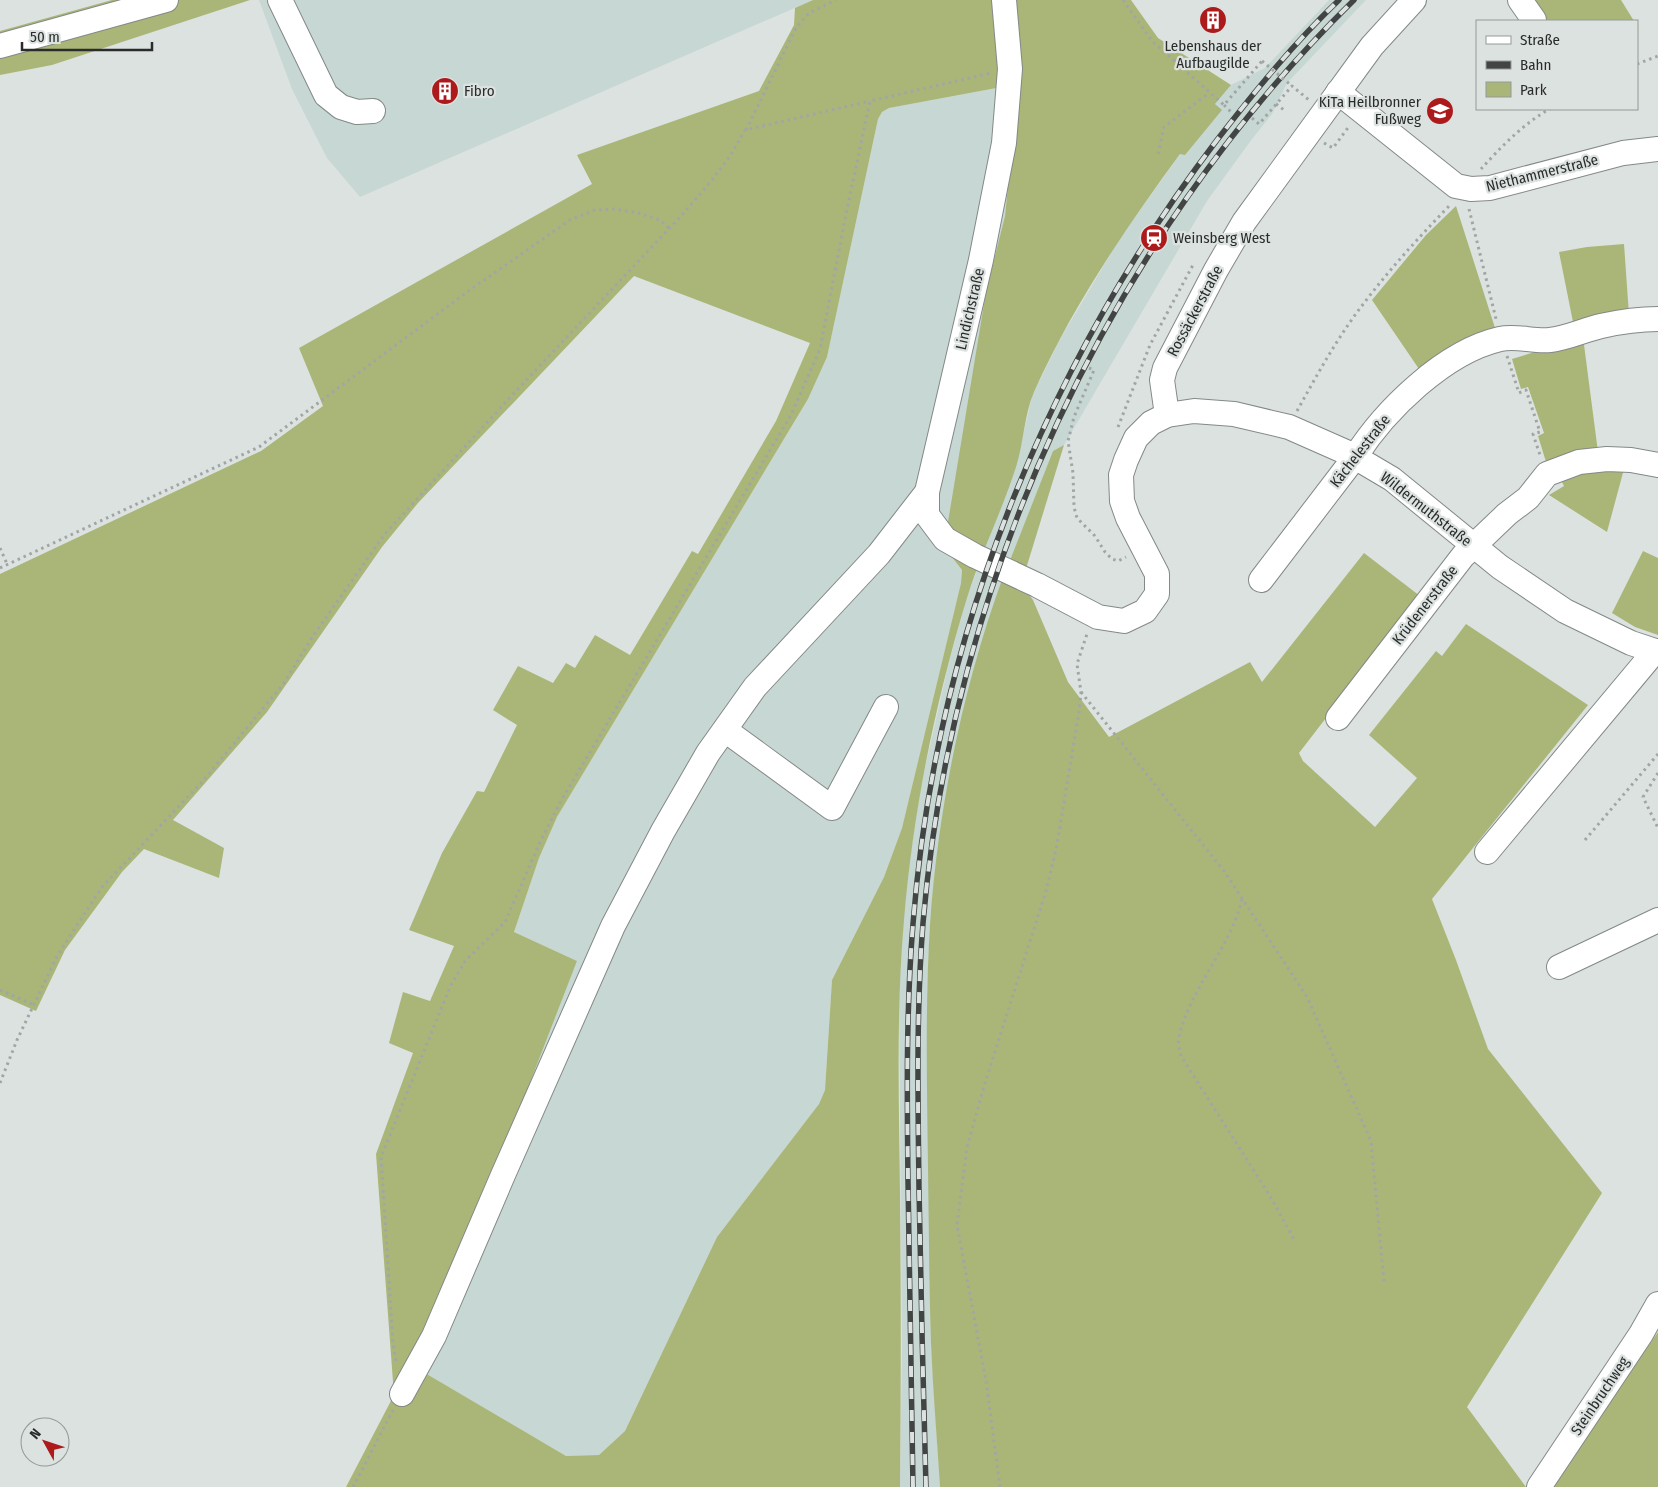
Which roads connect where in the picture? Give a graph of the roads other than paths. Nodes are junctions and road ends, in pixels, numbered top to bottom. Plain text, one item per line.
1 (166, 0) edge
2 (280, 0) edge
3 (1004, 0) edge
4 (1414, 0) edge
5 (1520, 0) edge
6 (1534, 20) dead end
7 (0, 46) edge
8 (1338, 92) junction
9 (373, 111) dead end
10 (1658, 149) edge
11 (1658, 319) edge
12 (1168, 415) junction
13 (1355, 457) junction
14 (1658, 465) edge
15 (927, 492) junction
16 (1474, 546) junction
17 (1009, 571) joint
18 (1261, 580) dead end
19 (1656, 652) edge
20 (886, 707) dead end
21 (1338, 718) dead end
22 (725, 730) junction
23 (1487, 852) dead end
24 (1658, 920) edge
25 (1559, 967) dead end
26 (1658, 1304) edge
27 (402, 1394) road end
28 (1539, 1487) edge

1 - 7 street
2 - 9 street
3 - 15 street, Lindichstraße
4 - 8 street, Rossäckerstraße
5 - 6 street
8 - 10 street, Niethammerstraße
8 - 12 street, Rossäckerstraße
11 - 13 street, Kächelestraße
12 - 13 street, Wildermuthstraße
12 - 17 street, Wildermuthstraße
13 - 16 street, Wildermuthstraße
13 - 18 street, Kächelestraße
14 - 16 street, Krüdenerstraße
15 - 17 street, Lindichstraße
15 - 22 street
16 - 19 street, Wildermuthstraße
16 - 21 street, Krüdenerstraße
19 - 23 street, Wildermuthstraße
20 - 22 street
22 - 27 street
24 - 25 street
26 - 28 street, Steinbruchweg

